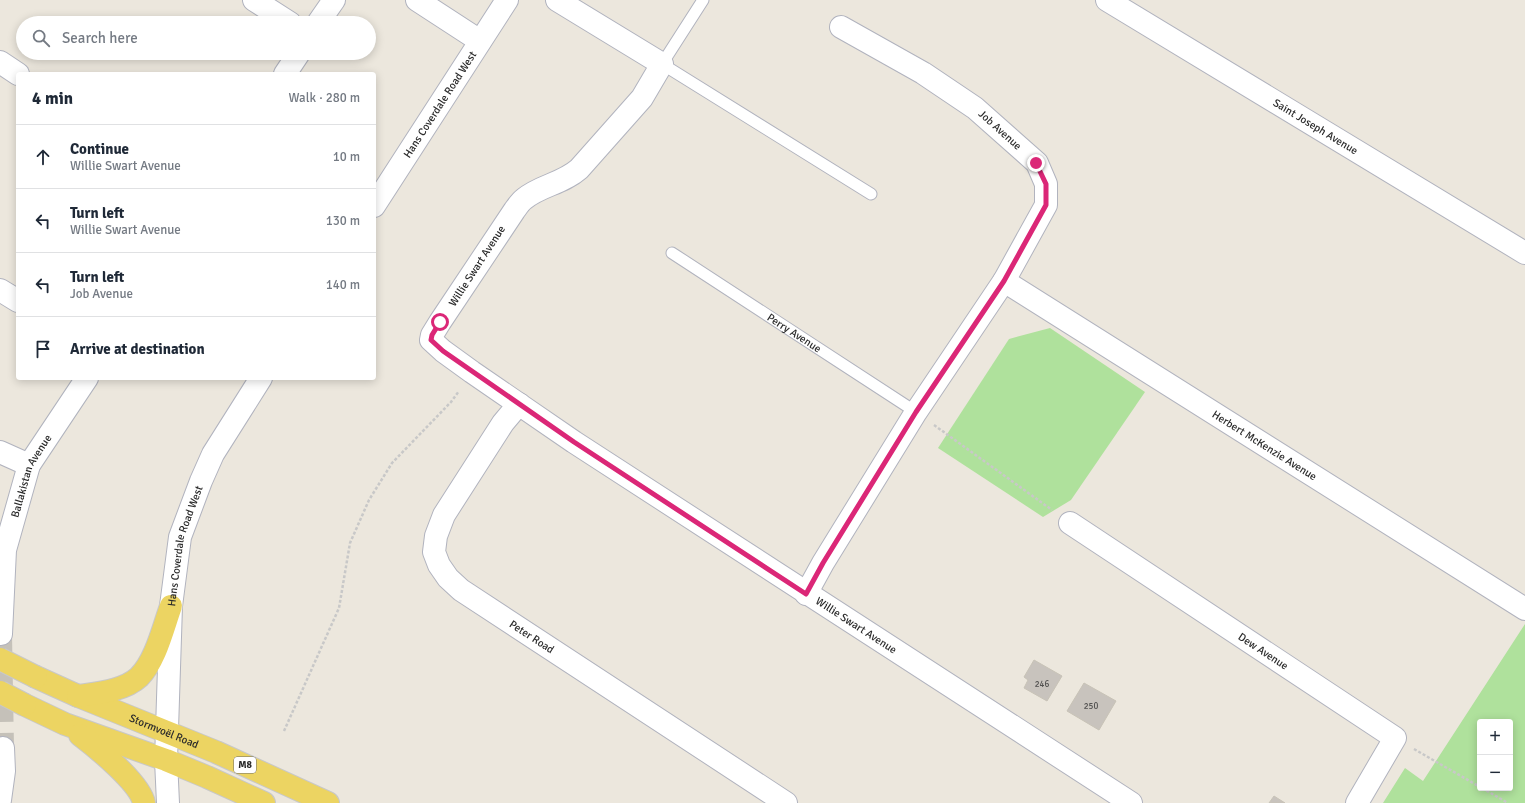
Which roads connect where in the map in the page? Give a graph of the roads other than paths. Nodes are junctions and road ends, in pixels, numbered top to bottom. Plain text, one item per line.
1 (254, 0) edge
2 (334, 0) edge
3 (417, 0) edge
4 (557, 0) edge
5 (703, 0) edge
6 (1106, 0) edge
7 (507, 1) edge
8 (279, 16) edge
9 (323, 16) edge
10 (840, 27) dead end
11 (480, 41) junction
12 (294, 60) edge
13 (0, 62) edge
14 (662, 64) junction
15 (286, 72) edge
16 (16, 73) edge
17 (871, 194) dead end
18 (376, 203) edge
19 (672, 252) dead end
20 (1525, 252) edge
21 (1004, 281) junction
22 (0, 290) edge
23 (16, 300) edge
24 (86, 380) edge
25 (261, 380) edge
26 (519, 404) junction
27 (916, 412) junction
28 (0, 452) edge
29 (29, 465) junction
30 (1070, 523) road end
31 (806, 594) junction
32 (171, 606) junction
33 (1525, 609) edge
34 (1, 634) edge
35 (0, 659) edge
36 (0, 692) edge
37 (78, 696) junction
38 (65, 724) junction
39 (167, 731) junction
40 (3, 748) dead end
41 (166, 760) junction
42 (0, 800) edge
43 (144, 803) edge
44 (168, 803) edge
45 (264, 803) edge
46 (328, 803) edge
47 (786, 803) edge
48 (1131, 803) edge
49 (1357, 803) edge

1 - 8 street
2 - 9 street
3 - 11 street
4 - 14 street
5 - 14 lane
6 - 20 street, Saint Joseph Avenue
7 - 11 street, Hans Coverdale Road West
10 - 21 street, Job Avenue
11 - 18 street, Hans Coverdale Road West
12 - 15 street
13 - 16 street
14 - 17 lane
14 - 26 street, Willie Swart Avenue
19 - 27 lane, Perry Avenue
21 - 27 street, Job Avenue
21 - 33 street, Herbert McKenzie Avenue
22 - 23 street
24 - 29 street, Ballakistan Avenue
25 - 32 street, Hans Coverdale Road West
26 - 31 street, Willie Swart Avenue
26 - 47 street, Peter Road
27 - 31 street, Job Avenue
28 - 29 street
29 - 34 street, Ballakistan Avenue
30 - 49 street, Dew Avenue
31 - 48 street, Willie Swart Avenue
32 - 37 main road
32 - 39 street, Hans Coverdale Road West
35 - 37 main road, Stormvoël Road / M8, bridge
36 - 38 main road, M8, bridge
37 - 39 main road, Stormvoël Road / M8
38 - 41 main road, M8
38 - 43 main road
39 - 41 street, Hans Coverdale Road West
39 - 46 main road, Stormvoël Road / M8
40 - 42 street
41 - 44 street, Hans Coverdale Road West
41 - 45 main road, M8

